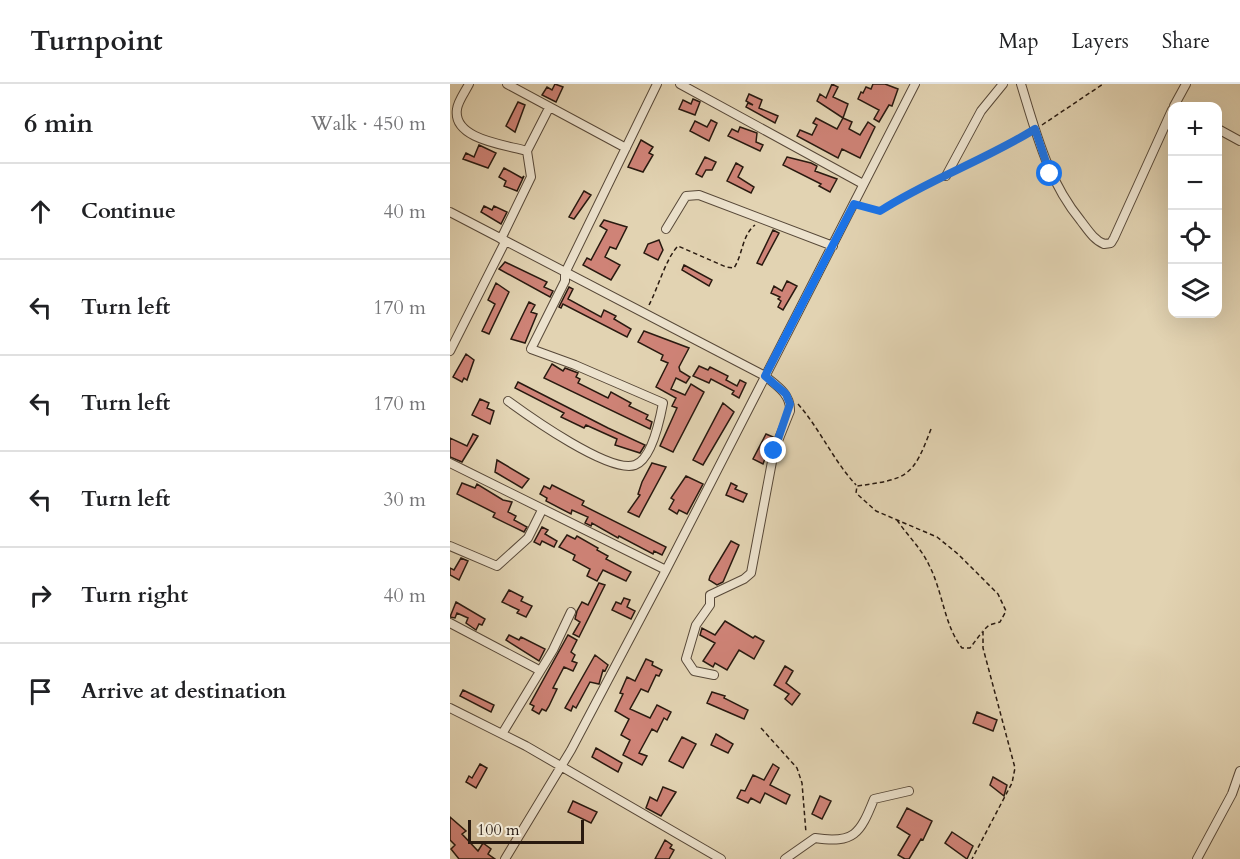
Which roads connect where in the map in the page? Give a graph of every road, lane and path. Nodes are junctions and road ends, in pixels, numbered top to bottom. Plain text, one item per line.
1 (469, 84) edge
2 (507, 84) edge
3 (657, 84) edge
4 (680, 84) edge
5 (915, 84) edge
6 (1003, 84) edge
7 (1021, 84) edge
8 (1103, 84) edge
9 (1186, 84) edge
10 (1177, 102) edge
11 (549, 108) junction
12 (1168, 120) edge
13 (1035, 129) junction
14 (1222, 131) edge
15 (1240, 141) edge
16 (626, 148) junction
17 (527, 151) junction
18 (946, 176) junction
19 (863, 184) junction
20 (854, 204) junction
21 (450, 212) edge
22 (762, 218) junction
23 (666, 229) dead end
24 (503, 240) junction
25 (832, 246) junction
26 (565, 273) junction
27 (645, 314) junction
28 (450, 351) edge
29 (765, 376) junction
30 (786, 394) junction
31 (508, 401) dead end
32 (931, 429) dead end
33 (450, 463) edge
34 (856, 486) junction
35 (542, 510) junction
36 (896, 519) junction
37 (450, 546) edge
38 (666, 570) junction
39 (572, 612) dead end
40 (450, 623) edge
41 (983, 631) junction
42 (539, 670) junction
43 (714, 675) dead end
44 (450, 708) edge
45 (761, 728) dead end
46 (502, 734) junction
47 (561, 766) junction
48 (1240, 771) edge
49 (909, 791) dead end
50 (808, 842) junction
51 (504, 859) edge
52 (721, 859) edge
53 (785, 859) edge
54 (972, 859) edge
55 (1197, 859) edge

1 - 17 street
2 - 11 street
3 - 16 street
4 - 19 street
5 - 19 street
6 - 18 street
7 - 13 street
8 - 13 path
9 - 10 street
11 - 16 street
11 - 17 street
12 - 13 street
13 - 18 path
14 - 15 street
16 - 26 street
17 - 24 street
18 - 20 path
19 - 20 street
20 - 25 street
21 - 24 street
22 - 23 street
22 - 25 street
22 - 27 path
24 - 26 street
24 - 28 street
25 - 29 street
26 - 27 street
26 - 31 street
27 - 29 street
29 - 30 street
29 - 38 street
30 - 34 path
30 - 43 street
32 - 34 path
33 - 35 street
34 - 36 path
35 - 37 street
35 - 38 street
36 - 41 path
36 - 41 path
38 - 47 street
39 - 42 street
40 - 42 street
41 - 54 path
42 - 46 street
44 - 46 street
45 - 50 path
46 - 47 street
47 - 51 street
47 - 52 street
48 - 55 street
49 - 50 street
50 - 53 street

